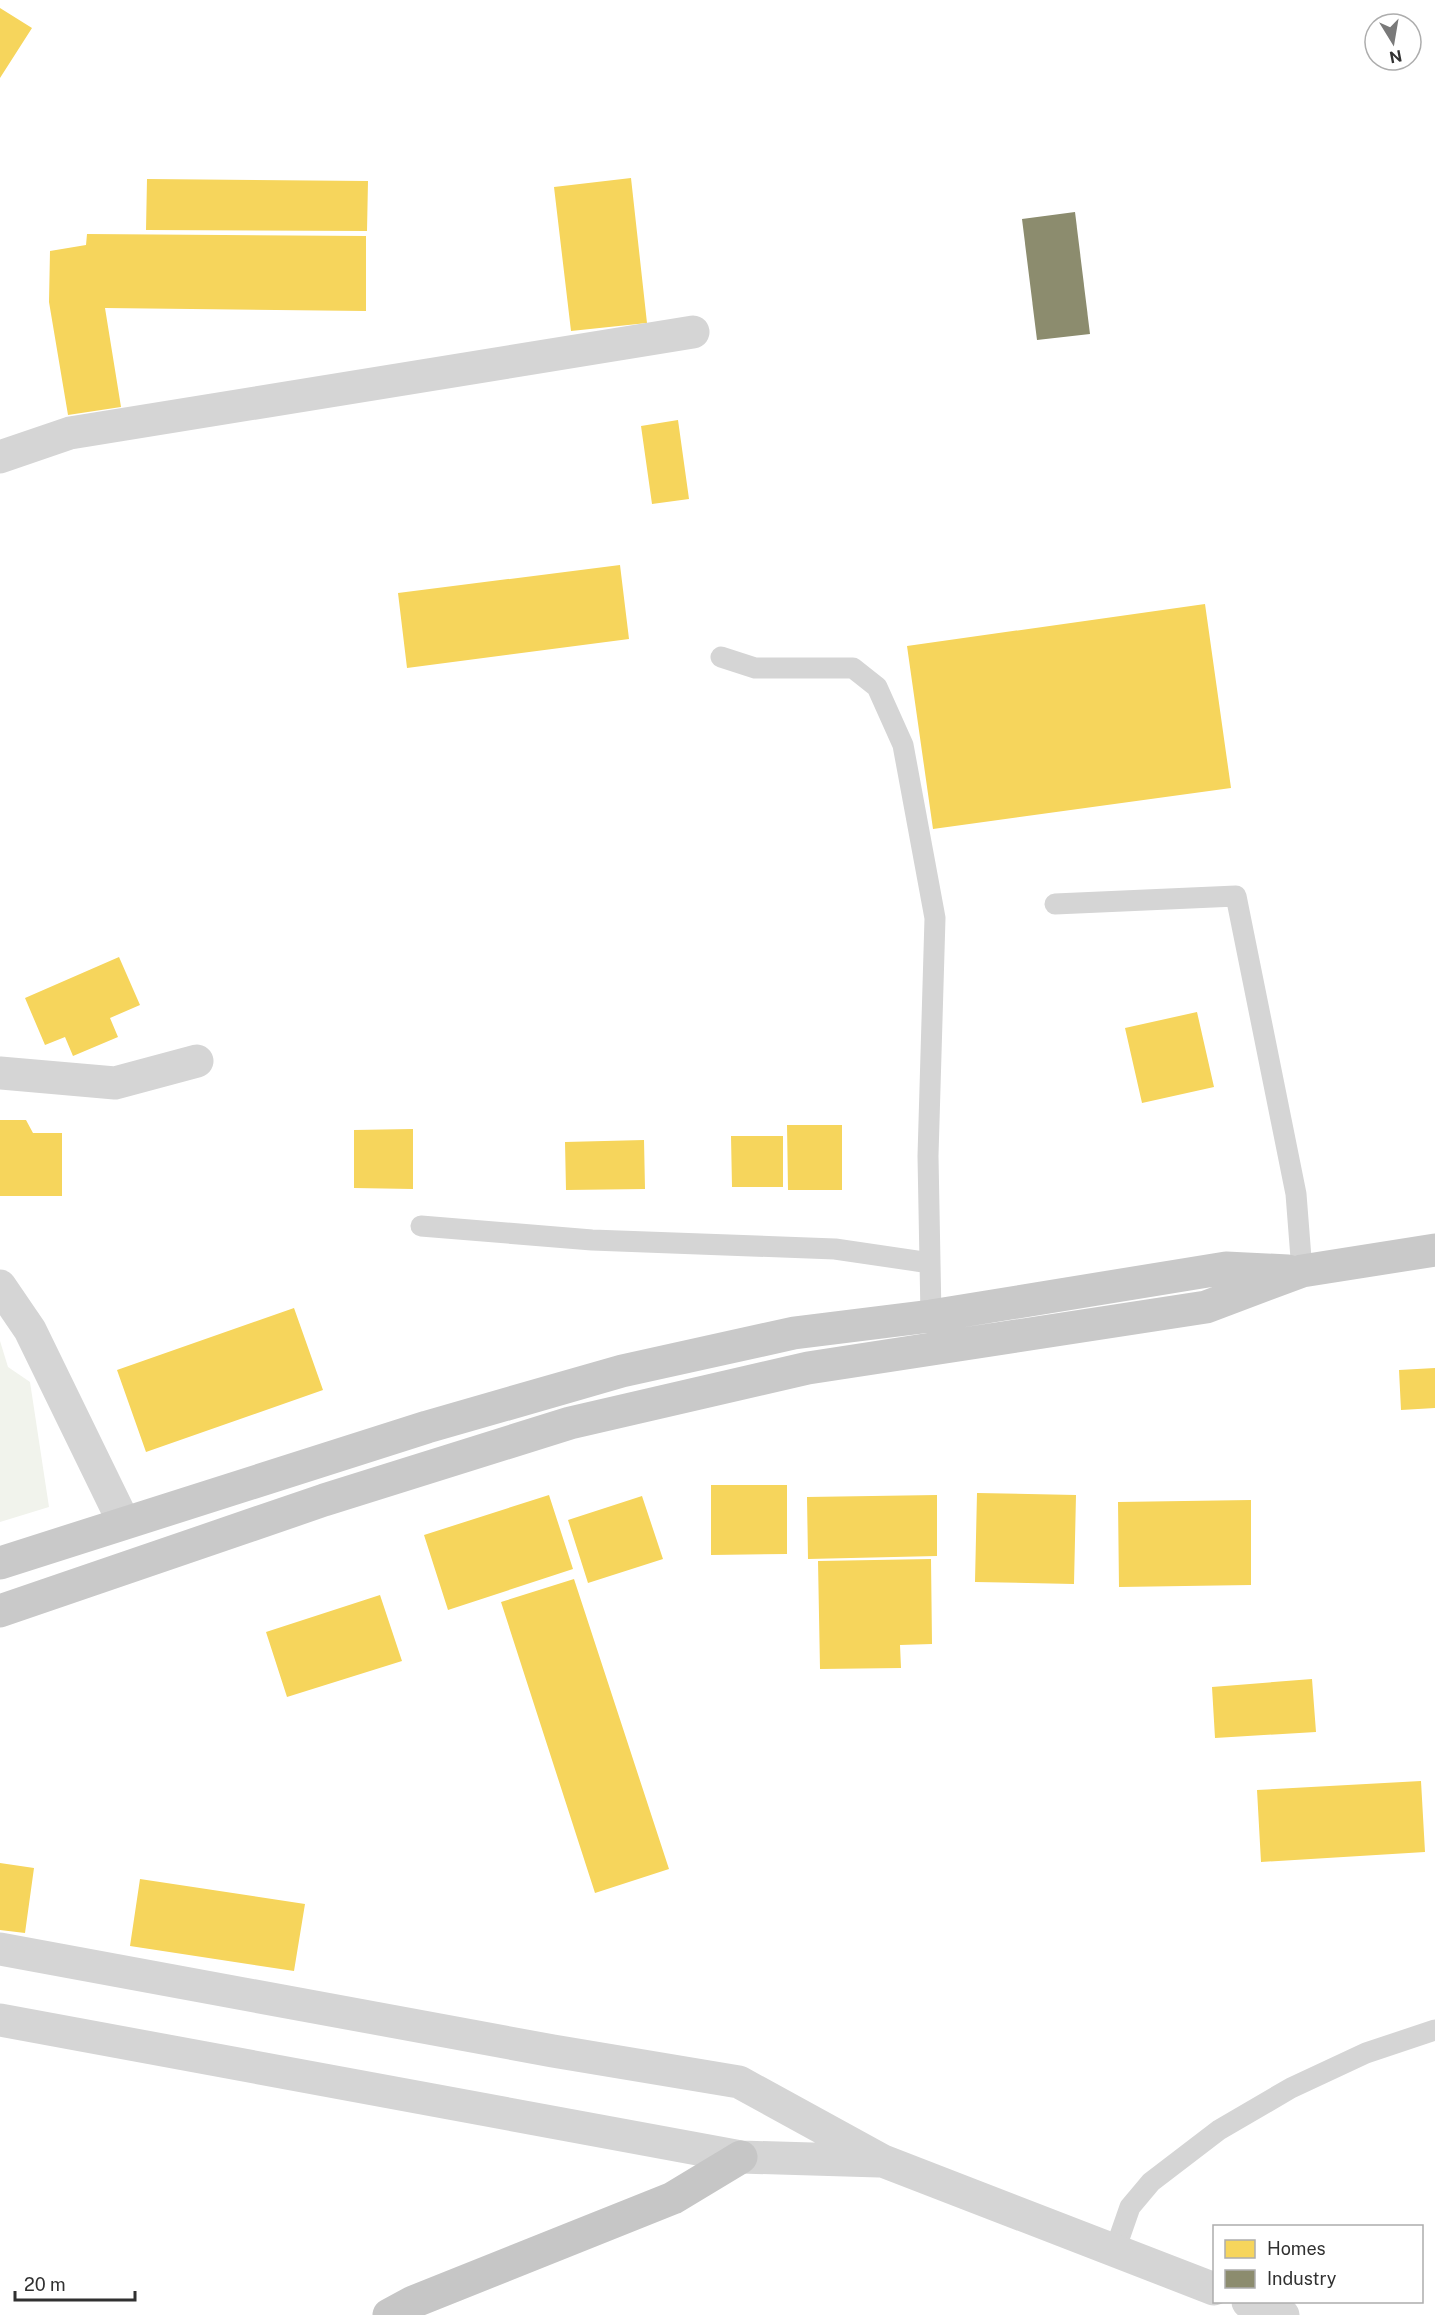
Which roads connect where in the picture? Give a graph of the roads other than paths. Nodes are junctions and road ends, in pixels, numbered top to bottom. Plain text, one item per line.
1 (693, 332) dead end
2 (0, 457) edge
3 (721, 657) dead end
4 (1055, 904) dead end
5 (197, 1061) dead end
6 (0, 1073) edge
7 (421, 1226) dead end
8 (1427, 1255) edge
9 (930, 1263) junction
10 (1302, 1271) junction
11 (0, 1286) edge
12 (931, 1316) junction
13 (124, 1523) junction
14 (0, 1563) edge
15 (0, 1611) edge
16 (0, 1949) edge
17 (0, 2020) edge
18 (1435, 2030) edge
19 (741, 2157) junction
20 (883, 2161) junction
21 (1115, 2250) junction
22 (1213, 2288) edge
23 (1253, 2303) edge
24 (388, 2315) edge
25 (1283, 2315) edge

1 - 2 street
3 - 9 lane
4 - 10 lane
5 - 6 street
7 - 9 lane
8 - 10 main road
9 - 12 lane
10 - 12 main road
10 - 15 main road
11 - 13 street
12 - 13 main road
13 - 14 main road
16 - 20 street
17 - 19 street
18 - 21 lane
19 - 20 street
19 - 24 highway
20 - 21 street
21 - 22 street
23 - 25 street

